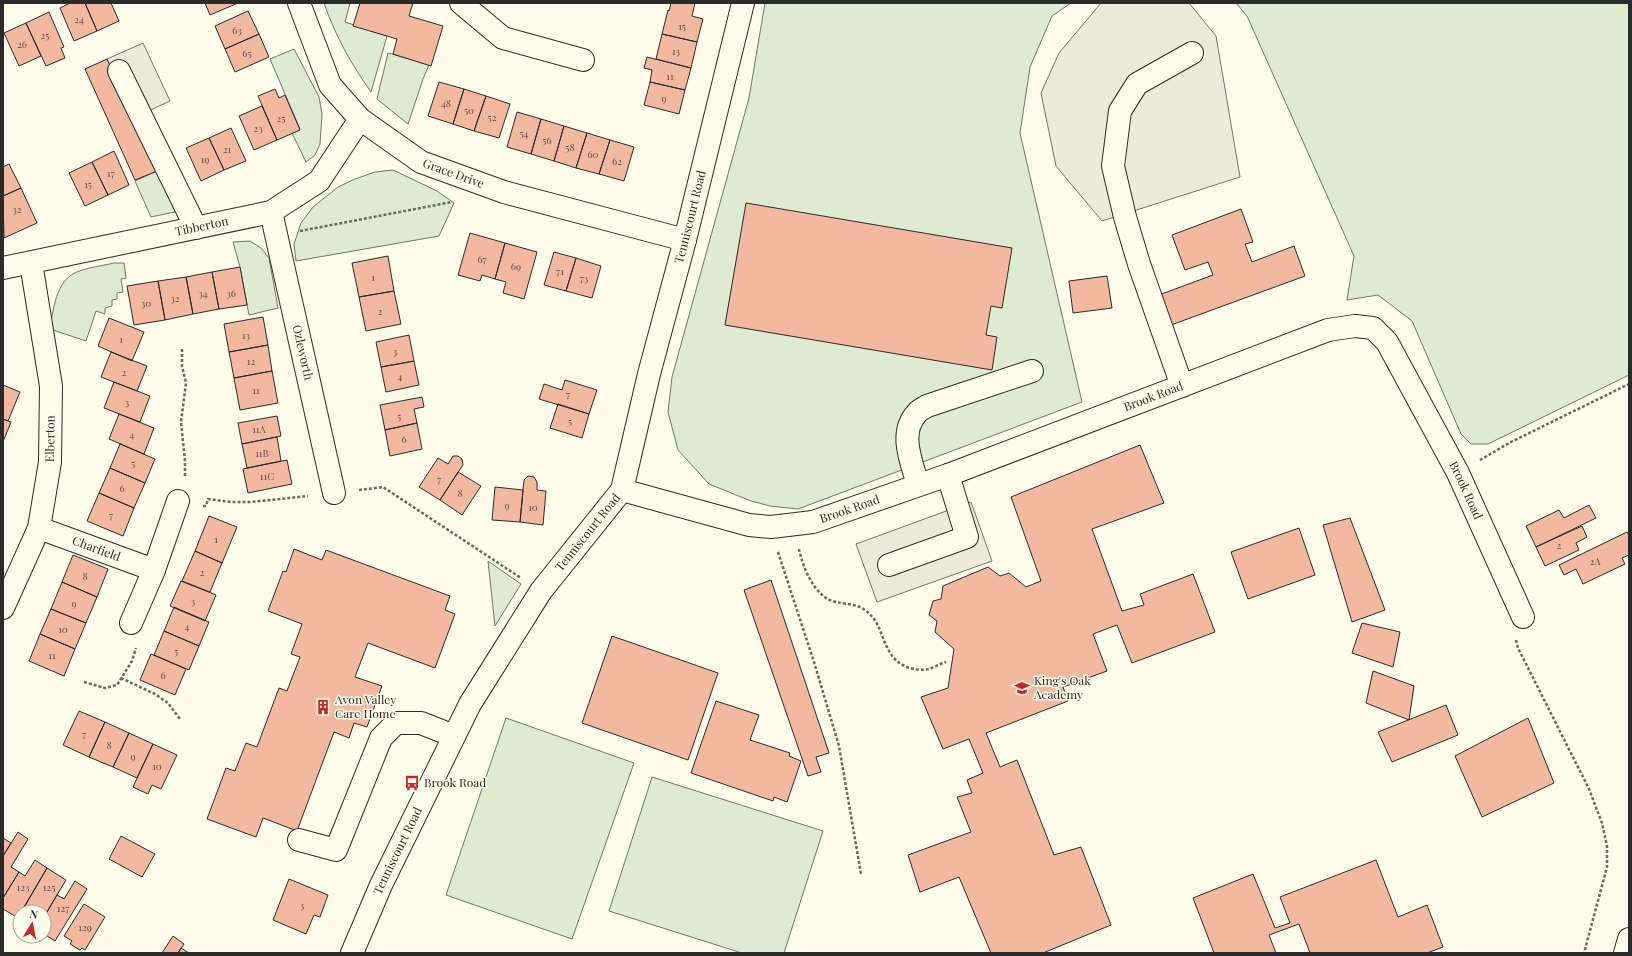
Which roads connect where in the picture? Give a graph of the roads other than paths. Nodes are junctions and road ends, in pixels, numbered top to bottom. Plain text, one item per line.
1 (299, 3) edge
2 (461, 3) edge
3 (743, 3) edge
4 (1192, 53) dead end
5 (583, 60) dead end
6 (119, 71) dead end
7 (360, 119) junction
8 (271, 212) junction
9 (196, 228) junction
10 (685, 240) junction
11 (31, 263) junction
12 (3, 268) edge
13 (1032, 371) dead end
14 (1182, 386) junction
15 (948, 475) junction
16 (918, 485) junction
17 (622, 490) junction
18 (334, 493) dead end
19 (178, 501) dead end
20 (38, 528) junction
21 (889, 565) dead end
22 (154, 570) junction
23 (3, 608) edge
24 (1520, 609) road end
25 (131, 623) road end
26 (454, 736) junction
27 (298, 840) dead end
28 (1629, 939) edge
29 (352, 953) edge
30 (1625, 953) edge

1 - 7 main road, Grace Drive
2 - 5 main road
3 - 10 main road, Tenniscourt Road
4 - 14 main road
6 - 9 main road
7 - 8 main road, Tibberton
7 - 10 main road, Grace Drive
8 - 9 main road, Tibberton
8 - 18 main road, Ozleworth
9 - 11 main road, Tibberton
10 - 17 main road, Tenniscourt Road
11 - 12 main road, Tibberton
11 - 20 main road, Elberton
13 - 16 main road
14 - 15 main road, Brook Road
14 - 24 main road, Brook Road
15 - 16 main road, Brook Road
15 - 21 main road
16 - 17 main road, Brook Road
17 - 26 main road, Tenniscourt Road
19 - 22 main road
20 - 22 main road, Charfield
20 - 23 main road, Elberton
22 - 25 main road
26 - 27 main road
26 - 29 main road, Tenniscourt Road
28 - 30 main road

